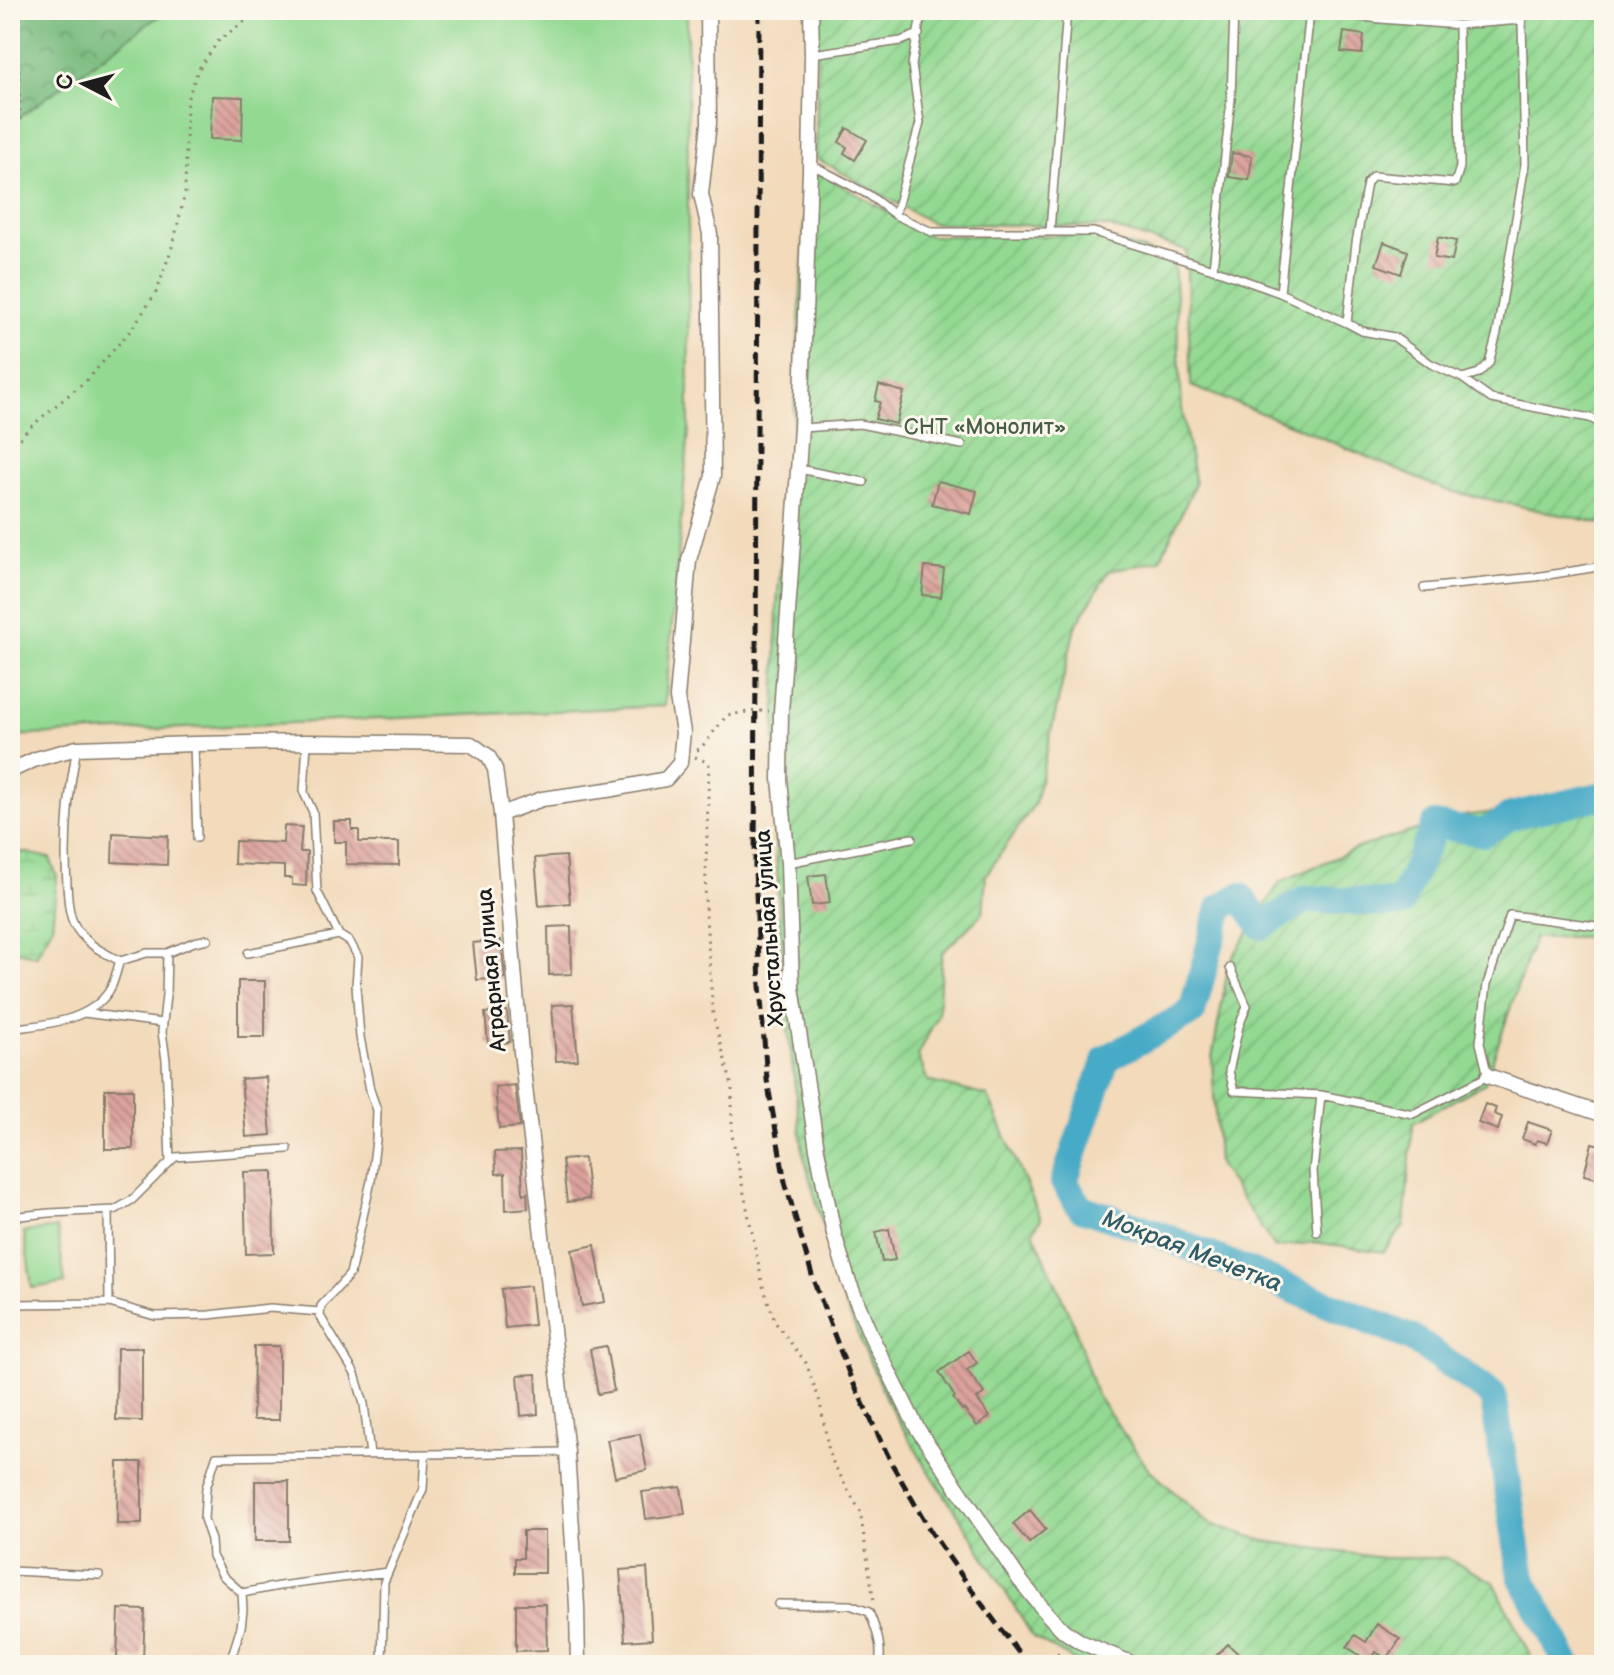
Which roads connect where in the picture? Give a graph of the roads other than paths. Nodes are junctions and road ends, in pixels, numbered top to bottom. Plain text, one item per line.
1 (708, 10) edge
2 (811, 10) edge
3 (922, 10) edge
4 (1067, 10) edge
5 (1234, 10) edge
6 (1308, 10) edge
7 (1514, 10) edge
8 (1522, 20) junction
9 (1458, 25) junction
10 (919, 34) junction
11 (812, 54) junction
12 (810, 171) junction
13 (895, 215) junction
14 (1050, 231) junction
15 (1213, 269) junction
16 (1280, 293) junction
17 (1347, 323) junction
18 (1462, 378) junction
19 (1604, 425) edge
20 (801, 428) junction
21 (962, 445) dead end
22 (799, 469) junction
23 (864, 482) dead end
24 (1604, 566) edge
25 (1424, 588) dead end
26 (307, 742) junction
27 (194, 744) junction
28 (77, 748) junction
29 (10, 771) edge
30 (501, 814) junction
31 (197, 838) dead end
32 (912, 838) dead end
33 (788, 863) junction
34 (1604, 927) edge
35 (339, 935) junction
36 (208, 939) dead end
37 (167, 953) junction
38 (248, 953) dead end
39 (120, 961) junction
40 (1230, 968) dead end
41 (82, 1013) junction
42 (162, 1023) junction
43 (10, 1029) edge
44 (1488, 1076) junction
45 (1321, 1095) junction
46 (1604, 1115) edge
47 (288, 1149) dead end
48 (170, 1161) junction
49 (108, 1211) junction
50 (10, 1217) edge
51 (1317, 1232) dead end
52 (109, 1303) junction
53 (10, 1304) edge
54 (320, 1312) junction
55 (567, 1452) junction
56 (370, 1455) junction
57 (425, 1455) junction
58 (10, 1571) edge
59 (388, 1572) junction
60 (99, 1575) dead end
61 (242, 1593) junction
62 (778, 1604) dead end
63 (229, 1665) edge
64 (382, 1665) edge
65 (578, 1665) edge
66 (879, 1665) edge
67 (1136, 1665) edge

1 - 30 street
2 - 11 street, Хрустальная улица
3 - 10 lane
4 - 14 lane
5 - 15 lane
6 - 9 lane
6 - 16 lane
7 - 8 lane
8 - 9 lane
8 - 18 lane
9 - 17 lane
10 - 11 lane
10 - 13 lane
11 - 12 street, Хрустальная улица
12 - 13 lane
12 - 20 street, Хрустальная улица
13 - 14 lane
14 - 15 lane
15 - 16 lane
16 - 17 lane
17 - 18 lane
18 - 19 lane
20 - 21 lane
20 - 22 street, Хрустальная улица
22 - 23 lane
22 - 33 street, Хрустальная улица
24 - 25 lane
26 - 27 street, Аграрная улица
26 - 30 street, Аграрная улица
26 - 35 lane
27 - 28 street, Аграрная улица
27 - 31 lane
28 - 29 street, Аграрная улица
28 - 39 lane
30 - 55 street, Аграрная улица
32 - 33 lane
33 - 67 street, Хрустальная улица
34 - 44 lane
35 - 38 lane
35 - 54 lane
36 - 37 lane
37 - 39 lane
37 - 42 lane
39 - 41 lane
40 - 45 lane
41 - 42 lane
41 - 43 lane
42 - 48 lane
44 - 45 lane
44 - 46 street
45 - 51 lane
47 - 48 lane
48 - 49 lane
49 - 50 lane
49 - 52 lane
52 - 53 lane
52 - 54 lane
54 - 56 lane
55 - 57 lane
55 - 65 street, Аграрная улица
56 - 57 lane
56 - 61 lane
57 - 59 lane
58 - 60 lane
59 - 61 lane
59 - 64 lane
61 - 63 lane
62 - 66 lane

